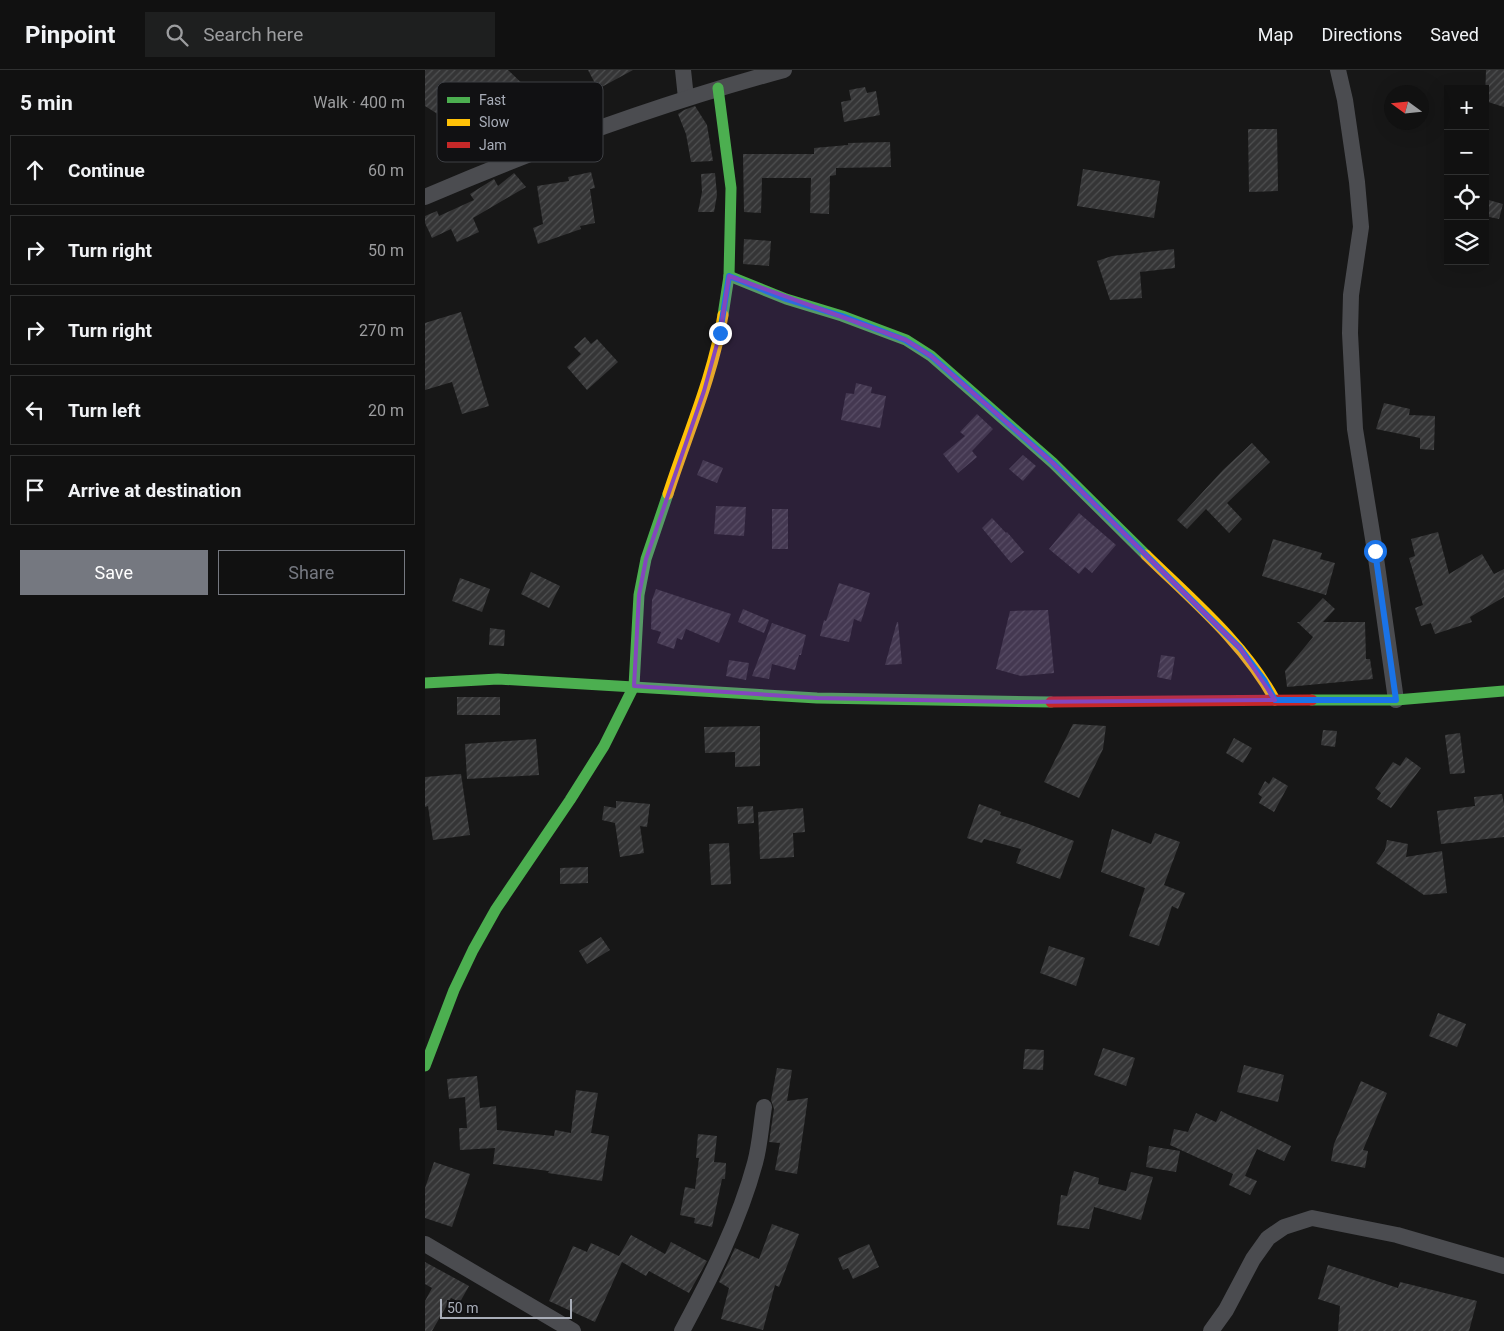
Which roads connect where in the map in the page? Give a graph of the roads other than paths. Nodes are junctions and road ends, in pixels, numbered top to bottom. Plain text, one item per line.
1 (683, 70) edge
2 (784, 70) edge
3 (1338, 70) edge
4 (718, 88) junction
5 (686, 98) junction
6 (603, 129) edge
7 (512, 162) edge
8 (425, 197) edge
9 (729, 276) junction
10 (425, 683) edge
11 (634, 686) junction
12 (1504, 691) edge
13 (1275, 700) junction
14 (1396, 700) junction
15 (425, 1066) edge
16 (764, 1106) dead end
17 (425, 1244) edge
18 (1504, 1266) edge
19 (573, 1331) edge
20 (682, 1331) edge
21 (1211, 1331) edge

1 - 5 street
2 - 4 street
3 - 14 street
4 - 5 street
4 - 9 street
5 - 6 street
7 - 8 street
9 - 11 street
9 - 13 street
10 - 11 street
11 - 13 street
11 - 15 street
12 - 14 street
13 - 14 street
16 - 20 street
17 - 19 street
18 - 21 street

